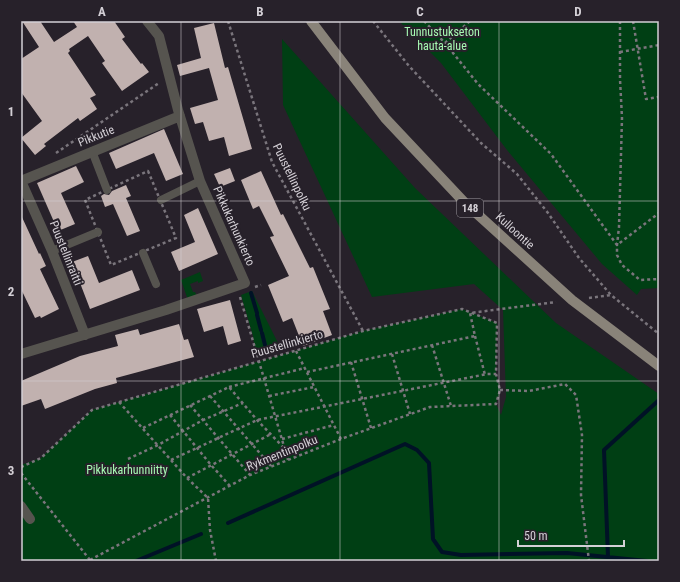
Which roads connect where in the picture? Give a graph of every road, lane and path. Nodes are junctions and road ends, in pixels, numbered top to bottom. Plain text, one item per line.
1 (146, 21) edge
2 (228, 21) edge
3 (311, 21) edge
4 (373, 21) edge
5 (424, 21) edge
6 (470, 21) edge
7 (620, 21) edge
8 (633, 21) edge
9 (445, 43) junction
10 (659, 45) edge
11 (639, 49) junction
12 (620, 52) junction
13 (159, 83) dead end
14 (659, 96) edge
15 (180, 116) junction
16 (92, 151) junction
17 (52, 156) dead end
18 (21, 181) edge
19 (200, 181) junction
20 (107, 190) junction
21 (161, 200) junction
22 (659, 213) edge
23 (98, 232) junction
24 (617, 246) junction
25 (52, 251) junction
26 (144, 253) junction
27 (659, 279) edge
28 (156, 284) dead end
29 (239, 292) dead end
30 (611, 295) junction
31 (572, 300) junction
32 (470, 312) junction
33 (363, 332) junction
34 (659, 334) edge
35 (85, 336) junction
36 (475, 336) junction
37 (432, 345) junction
38 (296, 351) junction
39 (21, 354) edge
40 (392, 354) junction
41 (259, 362) junction
42 (351, 362) junction
43 (659, 366) edge
44 (305, 368) junction
45 (307, 372) junction
46 (496, 374) junction
47 (485, 375) junction
48 (264, 378) junction
49 (444, 383) junction
50 (229, 387) junction
51 (314, 387) junction
52 (500, 390) junction
53 (403, 391) junction
54 (210, 396) junction
55 (269, 396) junction
56 (362, 399) junction
57 (119, 402) junction
58 (243, 403) junction
59 (496, 404) joint
60 (190, 405) junction
61 (324, 406) junction
62 (451, 406) junction
63 (224, 411) junction
64 (410, 414) junction
65 (170, 415) junction
66 (275, 417) junction
67 (203, 420) junction
68 (257, 420) junction
69 (334, 425) junction
70 (143, 428) junction
71 (371, 428) junction
72 (238, 429) junction
73 (183, 431) junction
74 (271, 434) junction
75 (218, 439) junction
76 (282, 439) junction
77 (341, 439) junction
78 (251, 444) junction
79 (158, 445) junction
80 (197, 448) junction
81 (285, 448) junction
82 (231, 454) junction
83 (128, 459) dead end
84 (171, 460) junction
85 (288, 460) junction
86 (211, 465) junction
87 (271, 466) junction
88 (21, 467) edge
89 (21, 473) edge
90 (250, 475) junction
91 (186, 478) junction
92 (230, 486) junction
93 (208, 498) junction
94 (21, 506) edge
95 (30, 519) dead end
96 (89, 560) edge
97 (216, 561) edge
98 (589, 561) edge

1 - 15 street, Pikkukarhunkierto
2 - 33 path, Puustellinpolku
3 - 31 main road, Kulloontie / 148
4 - 30 path
5 - 9 path
6 - 9 path
7 - 12 path
8 - 11 path
9 - 24 path
10 - 11 path
11 - 12 path
11 - 14 path
12 - 24 path
13 - 17 path
15 - 16 street, Pikkutie
15 - 19 street, Pikkukarhunkierto
16 - 18 street, Pikkutie
16 - 20 lane
18 - 25 street, Puustellinraitti
19 - 21 lane
19 - 35 street, Pikkukarhunkierto
20 - 21 path
20 - 23 path
21 - 26 path
22 - 24 path
23 - 25 lane
23 - 26 path
24 - 27 path
25 - 35 street, Puustellinraitti
26 - 28 lane
29 - 41 path
30 - 31 path
30 - 34 path
31 - 32 path
31 - 43 main road, Kulloontie / 148
32 - 33 path, Puustellinkierto
32 - 36 path
32 - 46 path, Puustellinkierto
33 - 38 path, Puustellinkierto
35 - 39 street
36 - 37 path
36 - 47 path
37 - 40 path
37 - 49 path
38 - 41 path, Puustellinkierto
38 - 44 path
40 - 42 path
40 - 53 path
41 - 48 path
41 - 57 path, Puustellinkierto
42 - 45 path
42 - 56 path
44 - 45 path
44 - 48 path
45 - 51 path
46 - 47 path
46 - 52 path, Puustellinkierto
47 - 49 path
48 - 50 path
48 - 55 path
49 - 53 path
49 - 62 path
50 - 54 path
50 - 58 path
51 - 55 path
51 - 61 path
52 - 59 path, Puustellinkierto
52 - 98 path
53 - 56 path
53 - 64 path
54 - 60 path
54 - 63 path
55 - 66 path
56 - 61 path
56 - 71 path
57 - 70 path
57 - 88 path, Puustellinkierto
58 - 63 path
58 - 68 path
59 - 62 path, Rykmentinpolku
60 - 65 path
60 - 67 path
61 - 66 path
61 - 69 path
62 - 64 path, Rykmentinpolku
63 - 67 path
63 - 72 path
64 - 71 path, Rykmentinpolku
65 - 70 path
65 - 73 path
66 - 68 path
66 - 76 path
67 - 73 path
67 - 75 path
68 - 72 path
68 - 74 path
69 - 76 path
69 - 77 path
70 - 79 path
71 - 77 path, Rykmentinpolku
72 - 75 path
72 - 78 path
73 - 79 path
73 - 80 path
74 - 78 path
74 - 81 path
75 - 80 path
75 - 82 path
76 - 81 path
77 - 85 path, Rykmentinpolku
78 - 82 path
78 - 87 path
79 - 83 path
79 - 84 path
80 - 84 path
80 - 86 path
81 - 85 path
82 - 86 path
82 - 90 path
84 - 91 path
85 - 87 path, Rykmentinpolku
86 - 91 path
86 - 92 path
87 - 90 path, Rykmentinpolku
89 - 96 path
90 - 92 path, Rykmentinpolku
91 - 93 path
92 - 93 path, Rykmentinpolku
93 - 96 path, Rykmentinpolku
93 - 97 path
94 - 95 street

